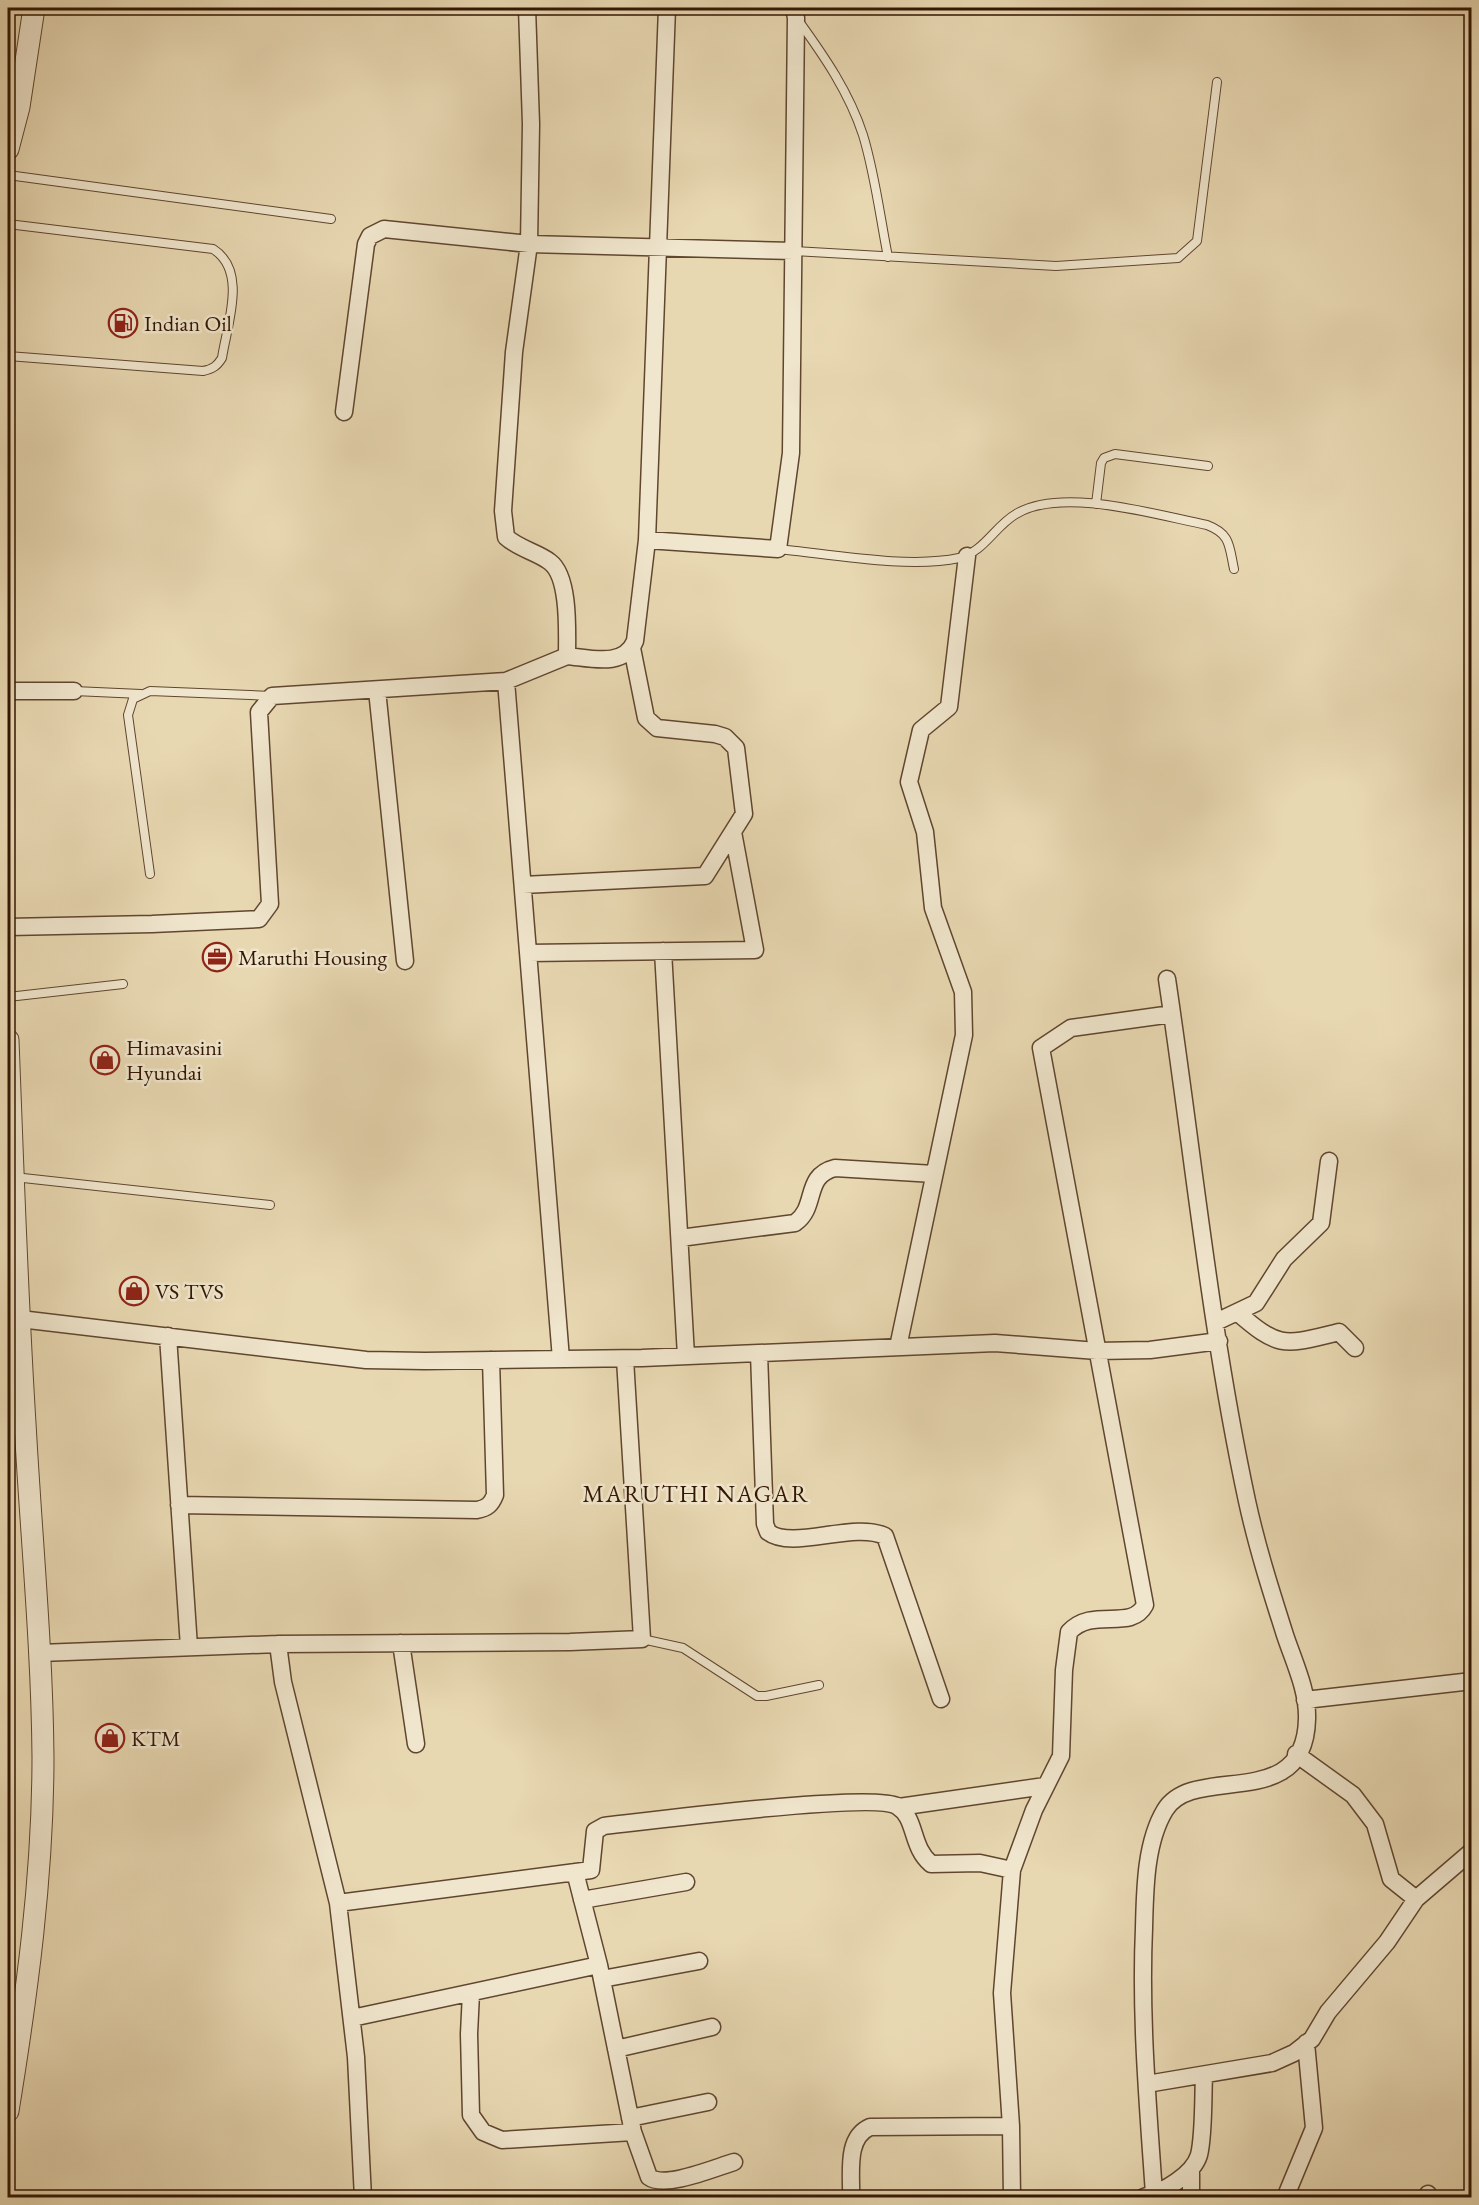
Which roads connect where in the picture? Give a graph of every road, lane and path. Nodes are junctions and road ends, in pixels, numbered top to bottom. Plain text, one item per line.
1 (34, 8) edge
2 (527, 8) edge
3 (667, 8) edge
4 (795, 13) edge
5 (1217, 82) dead end
6 (8, 149) edge
7 (8, 175) edge
8 (331, 219) dead end
9 (8, 224) edge
10 (529, 244) junction
11 (657, 248) junction
12 (794, 251) junction
13 (888, 257) junction
14 (8, 356) edge
15 (344, 412) dead end
16 (1208, 466) dead end
17 (1096, 504) junction
18 (647, 540) junction
19 (778, 549) junction
20 (967, 556) junction
21 (1234, 569) dead end
22 (632, 648) junction
23 (567, 656) junction
24 (506, 681) junction
25 (377, 690) junction
26 (8, 691) edge
27 (74, 691) joint
28 (141, 694) junction
29 (272, 696) junction
30 (733, 832) junction
31 (150, 874) dead end
32 (523, 885) junction
33 (8, 927) edge
34 (663, 951) junction
35 (528, 953) junction
36 (405, 961) dead end
37 (1167, 979) dead end
38 (123, 984) dead end
39 (8, 997) edge
40 (1172, 1014) junction
41 (8, 1040) edge
42 (1329, 1161) dead end
43 (934, 1174) junction
44 (14, 1177) junction
45 (270, 1205) dead end
46 (680, 1238) junction
47 (1237, 1312) junction
48 (20, 1318) junction
49 (1216, 1322) junction
50 (168, 1336) junction
51 (1219, 1341) junction
52 (898, 1347) junction
53 (1355, 1348) dead end
54 (1097, 1351) junction
55 (759, 1353) junction
56 (686, 1356) junction
57 (561, 1359) junction
58 (625, 1359) junction
59 (491, 1360) junction
60 (179, 1505) junction
61 (642, 1639) junction
62 (401, 1643) junction
63 (278, 1644) junction
64 (189, 1647) junction
65 (40, 1653) junction
66 (1472, 1681) edge
67 (819, 1684) dead end
68 (941, 1699) dead end
69 (1305, 1700) junction
70 (416, 1744) dead end
71 (1296, 1754) junction
72 (1045, 1786) junction
73 (899, 1807) junction
74 (1472, 1851) edge
75 (1012, 1870) junction
76 (575, 1872) junction
77 (686, 1882) dead end
78 (1416, 1899) junction
79 (582, 1900) junction
80 (338, 1903) junction
81 (699, 1961) dead end
82 (601, 1972) junction
83 (471, 1993) junction
84 (352, 2018) junction
85 (712, 2027) dead end
86 (1306, 2043) junction
87 (616, 2049) junction
88 (1204, 2075) junction
89 (1147, 2084) junction
90 (708, 2102) dead end
91 (8, 2111) edge
92 (632, 2125) junction
93 (1011, 2126) junction
94 (734, 2162) dead end
95 (1191, 2171) junction
96 (1148, 2196) edge
97 (363, 2198) edge
98 (851, 2198) edge
99 (1012, 2198) edge
100 (1191, 2198) edge
101 (1285, 2198) edge

1 - 6 street
2 - 10 street
3 - 11 street
4 - 12 street
4 - 13 lane
5 - 13 lane
7 - 8 lane
9 - 14 lane
10 - 11 street
10 - 15 street
10 - 23 street
11 - 12 street
11 - 18 street
12 - 13 lane
12 - 19 street
16 - 17 lane
17 - 20 lane
17 - 21 lane
18 - 19 street
18 - 22 street
19 - 20 lane
20 - 43 street
22 - 23 street
22 - 30 street
23 - 24 street
24 - 25 street
24 - 32 street
25 - 29 street
25 - 36 street
26 - 27 street
27 - 28 lane
28 - 29 lane
28 - 31 lane
29 - 33 street
30 - 32 street
30 - 34 street
32 - 35 street
34 - 35 street
34 - 46 street
35 - 57 street
37 - 40 street
38 - 39 lane
40 - 49 street
40 - 54 street
41 - 44 street
42 - 47 street
43 - 46 street
43 - 52 street
44 - 45 lane
44 - 48 street
46 - 56 street
47 - 49 street
47 - 53 street
48 - 50 street
48 - 65 street
49 - 51 street
50 - 59 street
50 - 60 street
51 - 54 street
51 - 69 street
52 - 54 street
52 - 55 street
54 - 72 street
55 - 56 street
55 - 68 street
56 - 58 street
57 - 58 street
57 - 59 street
58 - 61 street
59 - 60 street
60 - 64 street
61 - 62 street
61 - 67 lane
62 - 63 street
62 - 70 street
63 - 64 street
63 - 80 street
64 - 65 street
65 - 91 street
66 - 69 street
69 - 71 street
71 - 78 street
71 - 89 street
72 - 73 street
72 - 75 street
73 - 75 street
73 - 76 street
74 - 78 street
75 - 93 street
76 - 79 street
76 - 80 street
77 - 79 street
78 - 86 street
79 - 82 street
80 - 84 street
81 - 82 street
82 - 83 street
82 - 87 street
83 - 84 street
83 - 92 street
84 - 97 street
85 - 87 street
86 - 88 street
86 - 101 street
87 - 92 street
88 - 89 street
88 - 95 street
89 - 96 street
90 - 92 street
92 - 94 street
93 - 98 street
93 - 99 street
95 - 96 street
95 - 100 street

